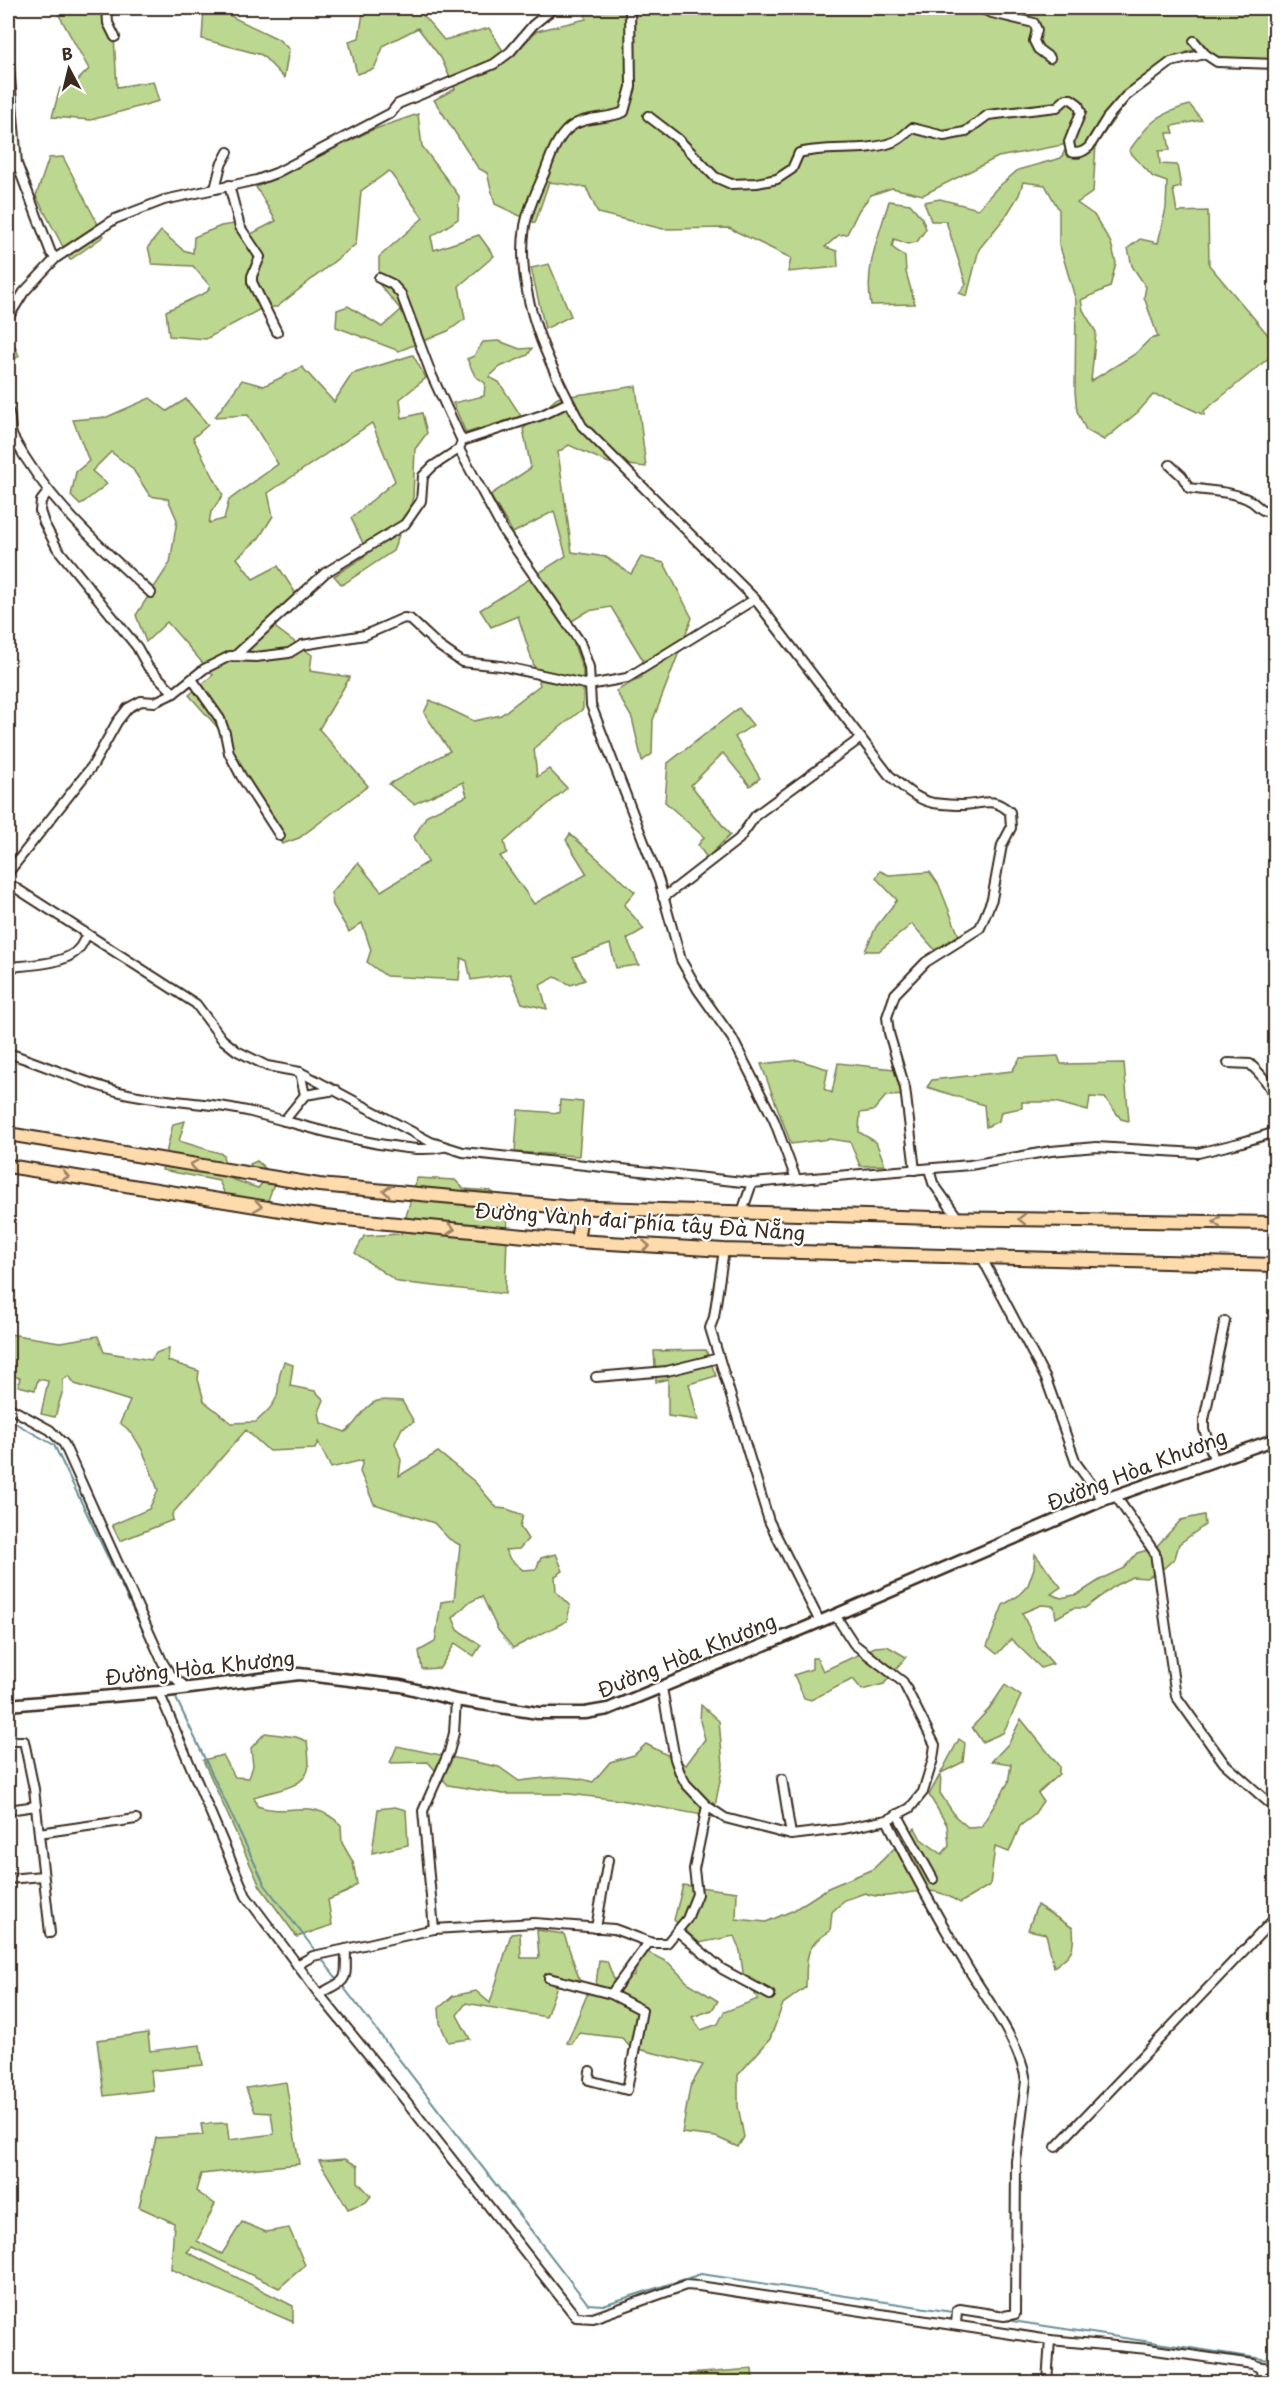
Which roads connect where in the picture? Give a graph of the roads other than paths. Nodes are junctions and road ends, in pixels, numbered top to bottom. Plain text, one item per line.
1 (8, 8) edge
2 (107, 8) edge
3 (554, 8) edge
4 (630, 8) edge
5 (980, 8) edge
6 (115, 37) dead end
7 (1194, 41) dead end
8 (1205, 54) junction
9 (1050, 58) dead end
10 (1275, 64) edge
11 (648, 116) dead end
12 (11, 149) edge
13 (228, 152) dead end
14 (229, 185) junction
15 (215, 189) junction
16 (56, 258) junction
17 (379, 278) dead end
18 (8, 318) edge
19 (277, 332) dead end
20 (569, 402) junction
21 (8, 411) edge
22 (460, 445) junction
23 (1170, 465) dead end
24 (48, 492) junction
25 (1275, 509) edge
26 (151, 593) dead end
27 (755, 599) junction
28 (235, 656) junction
29 (192, 679) junction
30 (589, 685) junction
31 (174, 693) junction
32 (861, 738) junction
33 (280, 836) dead end
34 (8, 873) edge
35 (8, 883) edge
36 (663, 898) junction
37 (87, 934) junction
38 (8, 967) edge
39 (8, 1053) edge
40 (1228, 1063) dead end
41 (300, 1072) junction
42 (336, 1090) junction
43 (305, 1095) junction
44 (284, 1120) junction
45 (1274, 1132) edge
46 (8, 1134) edge
47 (445, 1146) junction
48 (8, 1166) edge
49 (929, 1168) junction
50 (915, 1170) junction
51 (796, 1179) junction
52 (752, 1183) junction
53 (582, 1208) junction
54 (742, 1212) junction
55 (958, 1218) junction
56 (1275, 1223) edge
57 (577, 1242) junction
58 (724, 1250) junction
59 (981, 1256) junction
60 (1275, 1265) edge
61 (1225, 1322) dead end
62 (719, 1358) junction
63 (596, 1377) dead end
64 (8, 1407) edge
65 (1275, 1438) edge
66 (1214, 1459) junction
67 (1115, 1496) junction
68 (1102, 1500) junction
69 (835, 1615) junction
70 (820, 1622) junction
71 (188, 1688) junction
72 (662, 1688) junction
73 (159, 1692) junction
74 (456, 1700) junction
75 (8, 1705) edge
76 (8, 1741) edge
77 (782, 1779) dead end
78 (36, 1806) junction
79 (707, 1806) junction
80 (1275, 1809) edge
81 (8, 1810) edge
82 (897, 1814) junction
83 (136, 1819) dead end
84 (887, 1820) junction
85 (39, 1833) junction
86 (791, 1835) junction
87 (608, 1860) dead end
88 (44, 1876) junction
89 (8, 1879) edge
90 (933, 1879) dead end
91 (1275, 1917) edge
92 (596, 1928) junction
93 (434, 1929) junction
94 (677, 1931) junction
95 (50, 1933) dead end
96 (649, 1942) junction
97 (346, 1949) junction
98 (297, 1965) junction
99 (549, 1978) dead end
100 (319, 1994) junction
101 (611, 1994) junction
102 (770, 1995) dead end
103 (590, 2071) dead end
104 (1056, 2147) dead end
105 (956, 2318) junction
106 (1050, 2340) junction
107 (1256, 2366) junction
108 (1275, 2369) edge
109 (1047, 2382) edge
110 (1262, 2382) edge

1 - 12 street
2 - 6 street
3 - 14 street
4 - 20 street
5 - 9 street
7 - 8 street
8 - 10 street
8 - 11 street
12 - 16 street
13 - 15 street
14 - 15 street
14 - 19 street
15 - 16 street
16 - 18 street
17 - 22 street
20 - 22 street
20 - 27 street
21 - 24 street
22 - 28 street
22 - 30 street
23 - 25 street
24 - 26 street
24 - 31 street
27 - 30 street
27 - 32 street
28 - 29 street
28 - 30 street
29 - 31 street
29 - 33 street
30 - 36 street
31 - 34 street
32 - 36 street
32 - 50 street
35 - 37 street
36 - 51 street
37 - 38 street
37 - 41 street
39 - 44 street
40 - 45 street
41 - 42 street
41 - 43 street
42 - 43 street
42 - 47 street
43 - 44 street
44 - 47 street
45 - 49 street
53 -> 46 main road, Đường Vành đai phía tây Đà Nẵng
47 - 52 street
48 -> 57 main road, Đường Vành đai phía tây Đà Nẵng
49 - 50 street
49 - 55 street
50 - 51 street
51 - 52 street
52 - 54 street
53 - 54 main road, Đường Vành đai phía tây Đà Nẵng
53 - 57 main road
54 - 55 main road, Đường Vành đai phía tây Đà Nẵng
56 -> 55 main road, Đường Vành đai phía tây Đà Nẵng
57 -> 58 main road, Đường Vành đai phía tây Đà Nẵng
58 - 59 main road, Đường Vành đai phía tây Đà Nẵng
58 - 62 street
59 - 60 main road, Đường Vành đai phía tây Đà Nẵng
59 - 68 street
61 - 66 street
62 - 63 street
62 - 70 street
64 - 71 street
65 - 66 street, Đường Hòa Khương
66 - 67 street, Đường Hòa Khương
67 - 68 street, Đường Hòa Khương
67 - 80 street
68 - 69 street, Đường Hòa Khương
69 - 70 street, Đường Hòa Khương
69 - 82 street
70 - 72 street, Đường Hòa Khương
71 - 73 street, Đường Hòa Khương
71 - 74 street, Đường Hòa Khương
72 - 74 street, Đường Hòa Khương
72 - 79 street
73 - 75 street, Đường Hòa Khương
73 - 98 street
74 - 93 street
76 - 78 street
77 - 86 street
78 - 81 street
78 - 85 street
79 - 86 street
79 - 94 street
82 - 84 street
82 - 90 street
83 - 85 street
84 - 86 street
84 - 105 street
85 - 88 street
87 - 92 street
88 - 89 street
88 - 95 street
91 - 104 street
92 - 93 street
92 - 96 street
93 - 97 street
94 - 96 street
94 - 102 street
96 - 101 street
97 - 98 street
97 - 100 street
98 - 100 street
99 - 101 street
100 - 105 street
101 - 103 street
105 - 106 street
106 - 107 street
106 - 109 street
107 - 108 street
107 - 110 street

